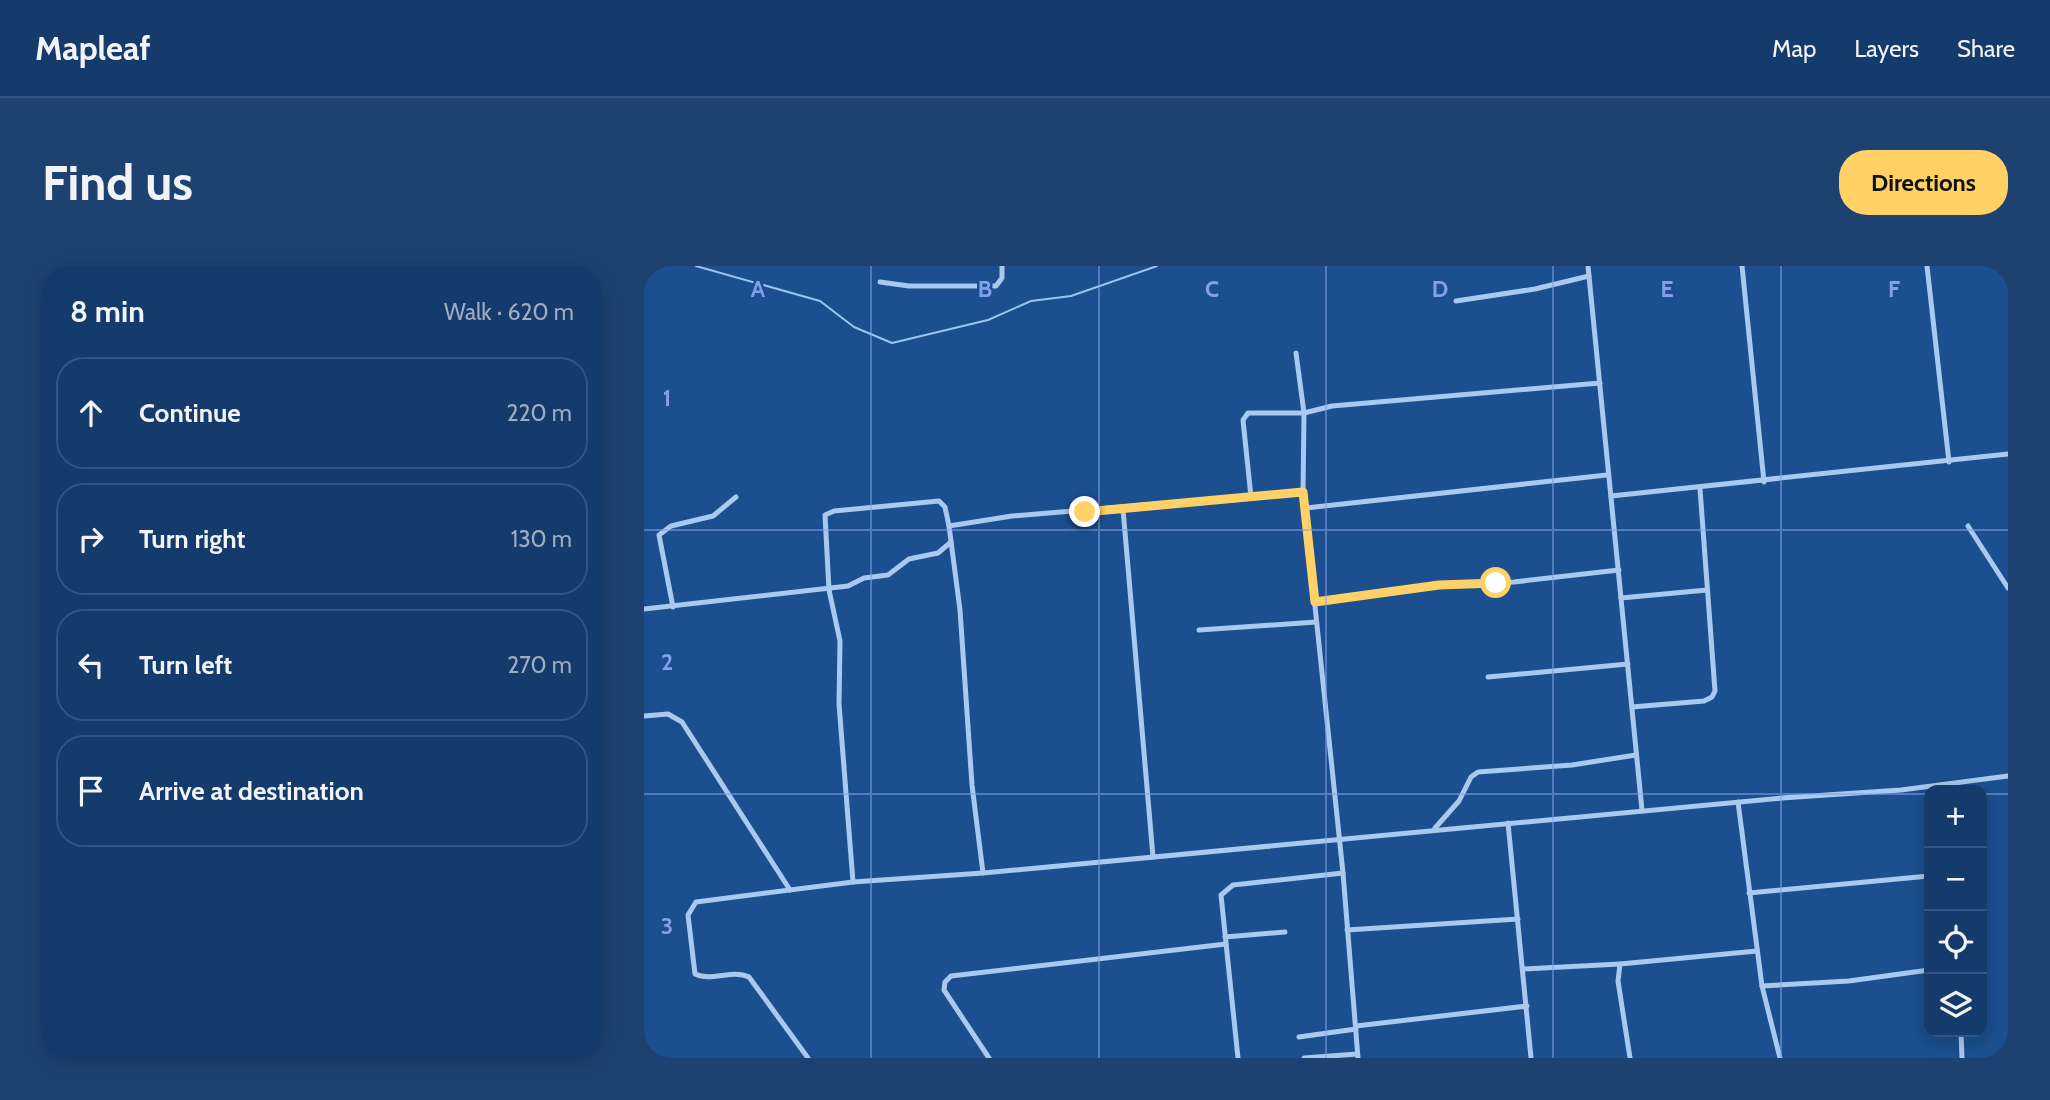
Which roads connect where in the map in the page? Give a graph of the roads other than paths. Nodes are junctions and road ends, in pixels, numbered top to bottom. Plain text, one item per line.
1 (1002, 266) edge
2 (1587, 266) edge
3 (1742, 266) edge
4 (1927, 266) edge
5 (1589, 276) junction
6 (880, 282) dead end
7 (1456, 301) dead end
8 (1296, 353) dead end
9 (1600, 383) junction
10 (1304, 413) junction
11 (2008, 454) edge
12 (1949, 462) junction
13 (1607, 475) junction
14 (1764, 482) junction
15 (1699, 489) junction
16 (1303, 492) junction
17 (1611, 496) junction
18 (736, 497) dead end
19 (1251, 497) junction
20 (1306, 508) junction
21 (1123, 509) junction
22 (949, 526) junction
23 (1968, 526) dead end
24 (951, 542) junction
25 (1619, 570) junction
26 (2008, 588) edge
27 (829, 590) junction
28 (1707, 590) junction
29 (1621, 598) junction
30 (1315, 602) junction
31 (673, 607) junction
32 (644, 609) edge
33 (1316, 622) junction
34 (1199, 630) dead end
35 (1628, 664) junction
36 (1488, 677) dead end
37 (1632, 707) junction
38 (644, 716) edge
39 (1636, 755) junction
40 (2008, 776) edge
41 (1955, 785) edge
42 (1924, 789) edge
43 (1738, 802) junction
44 (1642, 810) junction
45 (1508, 823) junction
46 (1434, 829) junction
47 (1338, 839) junction
48 (1153, 857) junction
49 (983, 873) junction
50 (1343, 873) junction
51 (1924, 876) edge
52 (853, 882) junction
53 (790, 890) junction
54 (1749, 893) junction
55 (1518, 919) junction
56 (1347, 930) junction
57 (1285, 932) dead end
58 (1226, 941) junction
59 (1757, 951) junction
60 (1620, 964) junction
61 (1523, 969) junction
62 (1924, 971) edge
63 (1762, 986) junction
64 (1527, 1006) junction
65 (1356, 1028) junction
66 (1299, 1037) dead end
67 (1961, 1037) edge
68 (1358, 1056) edge
69 (808, 1058) edge
70 (989, 1058) edge
71 (1232, 1058) edge
72 (1238, 1058) edge
73 (1304, 1058) edge
74 (1531, 1058) edge
75 (1630, 1058) edge
76 (1780, 1058) edge
77 (1962, 1058) edge

1 - 6 street
2 - 5 street
3 - 14 street
4 - 12 street
5 - 7 street
5 - 9 street
8 - 10 street
9 - 10 street
9 - 13 street
10 - 16 street
10 - 19 street
11 - 12 street
12 - 14 street
13 - 17 street
13 - 20 street
14 - 15 street
15 - 17 street
15 - 28 street
16 - 19 street
16 - 20 street
17 - 25 street
18 - 31 street
19 - 21 street
20 - 30 street
21 - 22 street
21 - 48 street
22 - 24 street
22 - 27 street
23 - 26 street
24 - 27 street
24 - 49 street
25 - 29 street
25 - 30 street
27 - 31 street
27 - 52 street
28 - 29 street
28 - 37 street
29 - 35 street
30 - 33 street
31 - 32 street
33 - 34 street
33 - 47 street
35 - 36 street
35 - 37 street
37 - 39 street
38 - 53 street
39 - 44 street
39 - 46 street
40 - 41 street
42 - 43 street
43 - 44 street
43 - 54 street
44 - 45 street
45 - 46 street
45 - 55 street
46 - 47 street
47 - 48 street
47 - 50 street
48 - 49 street
49 - 52 street
50 - 56 street
50 - 58 street
51 - 54 street
52 - 53 street
53 - 69 street
54 - 59 street
55 - 56 street
55 - 61 street
56 - 65 street
57 - 58 street
58 - 70 street
58 - 72 street
59 - 60 street
59 - 63 street
60 - 61 street
60 - 75 street
61 - 64 street
62 - 63 street
63 - 76 street
64 - 65 street
64 - 74 street
65 - 66 street
65 - 68 street
67 - 77 street
68 - 73 street
71 - 72 street

